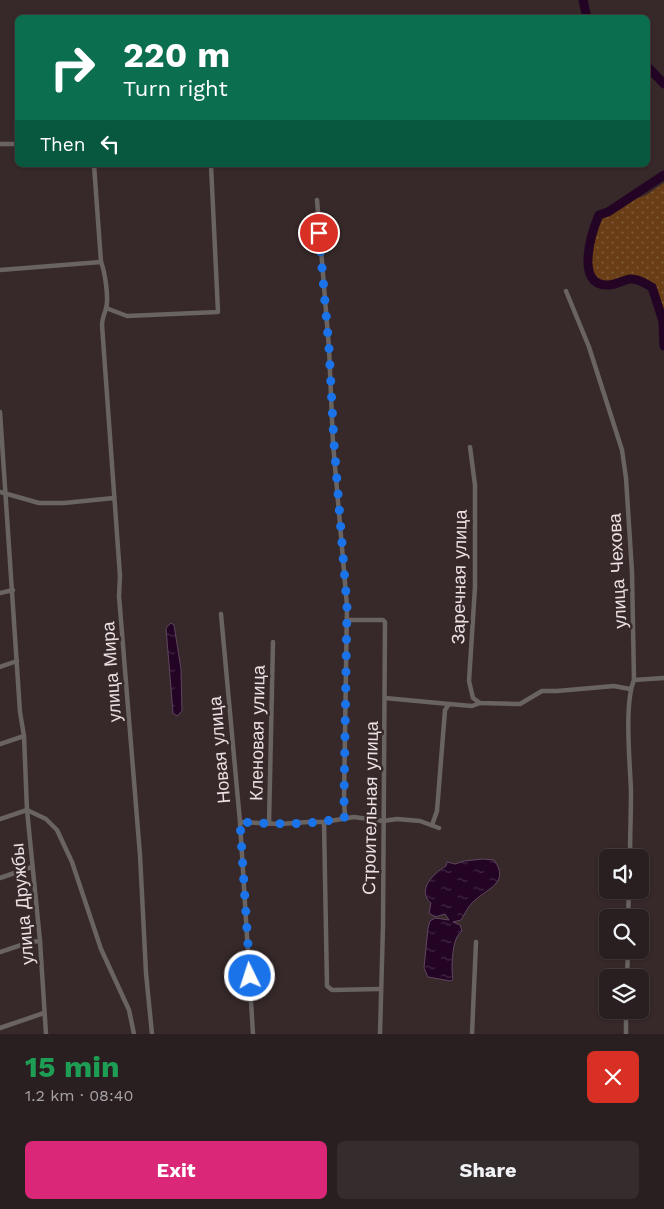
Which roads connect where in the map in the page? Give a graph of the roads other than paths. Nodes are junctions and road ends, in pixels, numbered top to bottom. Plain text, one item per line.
1 (0, 144) edge
2 (15, 144) edge
3 (94, 167) edge
4 (211, 167) edge
5 (317, 200) dead end
6 (101, 262) junction
7 (0, 270) edge
8 (566, 291) dead end
9 (106, 308) junction
10 (0, 412) edge
11 (470, 447) dead end
12 (0, 492) edge
13 (6, 494) junction
14 (114, 498) junction
15 (13, 590) junction
16 (0, 593) edge
17 (221, 614) dead end
18 (347, 620) junction
19 (273, 642) dead end
20 (17, 661) junction
21 (0, 666) edge
22 (664, 678) edge
23 (634, 680) junction
24 (630, 689) junction
25 (385, 698) junction
26 (480, 703) junction
27 (449, 704) junction
28 (24, 736) junction
29 (0, 744) edge
30 (27, 810) junction
31 (345, 817) junction
32 (0, 819) edge
33 (382, 821) junction
34 (240, 822) junction
35 (324, 822) junction
36 (269, 824) junction
37 (432, 825) junction
38 (439, 828) dead end
39 (630, 849) edge
40 (32, 867) junction
41 (0, 878) edge
42 (40, 941) junction
43 (476, 942) dead end
44 (0, 952) edge
45 (380, 989) junction
46 (44, 1013) junction
47 (626, 1019) edge
48 (0, 1028) edge
49 (46, 1034) edge
50 (134, 1034) edge
51 (152, 1034) edge
52 (253, 1034) edge
53 (380, 1034) edge
54 (472, 1034) edge
55 (626, 1034) edge

1 - 2 street
3 - 6 street, улица Мира
4 - 9 street
5 - 18 street
6 - 7 street
6 - 9 street, улица Мира
8 - 23 street, улица Чехова
9 - 14 street, улица Мира
10 - 13 street, улица Дружбы
11 - 26 street, Заречная улица
12 - 13 street
13 - 14 street
13 - 15 street, улица Дружбы
14 - 51 street, улица Мира
15 - 16 street
15 - 20 street, улица Дружбы
17 - 34 street, Новая улица
18 - 25 street, Строительная улица
18 - 31 street
19 - 36 street, Кленовая улица
20 - 21 street
20 - 28 street, улица Дружбы
22 - 23 street
23 - 24 street, улица Чехова
24 - 26 street
24 - 39 street, улица Чехова
25 - 27 street
25 - 33 street, Строительная улица
26 - 27 street
27 - 37 street
28 - 29 street
28 - 30 street, улица Дружбы
30 - 32 street
30 - 40 street, улица Дружбы
30 - 50 street
31 - 33 street
31 - 35 street
33 - 37 street
33 - 45 street, Строительная улица
34 - 36 street
34 - 52 street, Новая улица
35 - 36 street
35 - 45 street
37 - 38 street
40 - 41 street
40 - 42 street, улица Дружбы
42 - 44 street
42 - 46 street, улица Дружбы
43 - 54 street
45 - 53 street, Строительная улица
46 - 48 street
46 - 49 street, улица Дружбы
47 - 55 street

